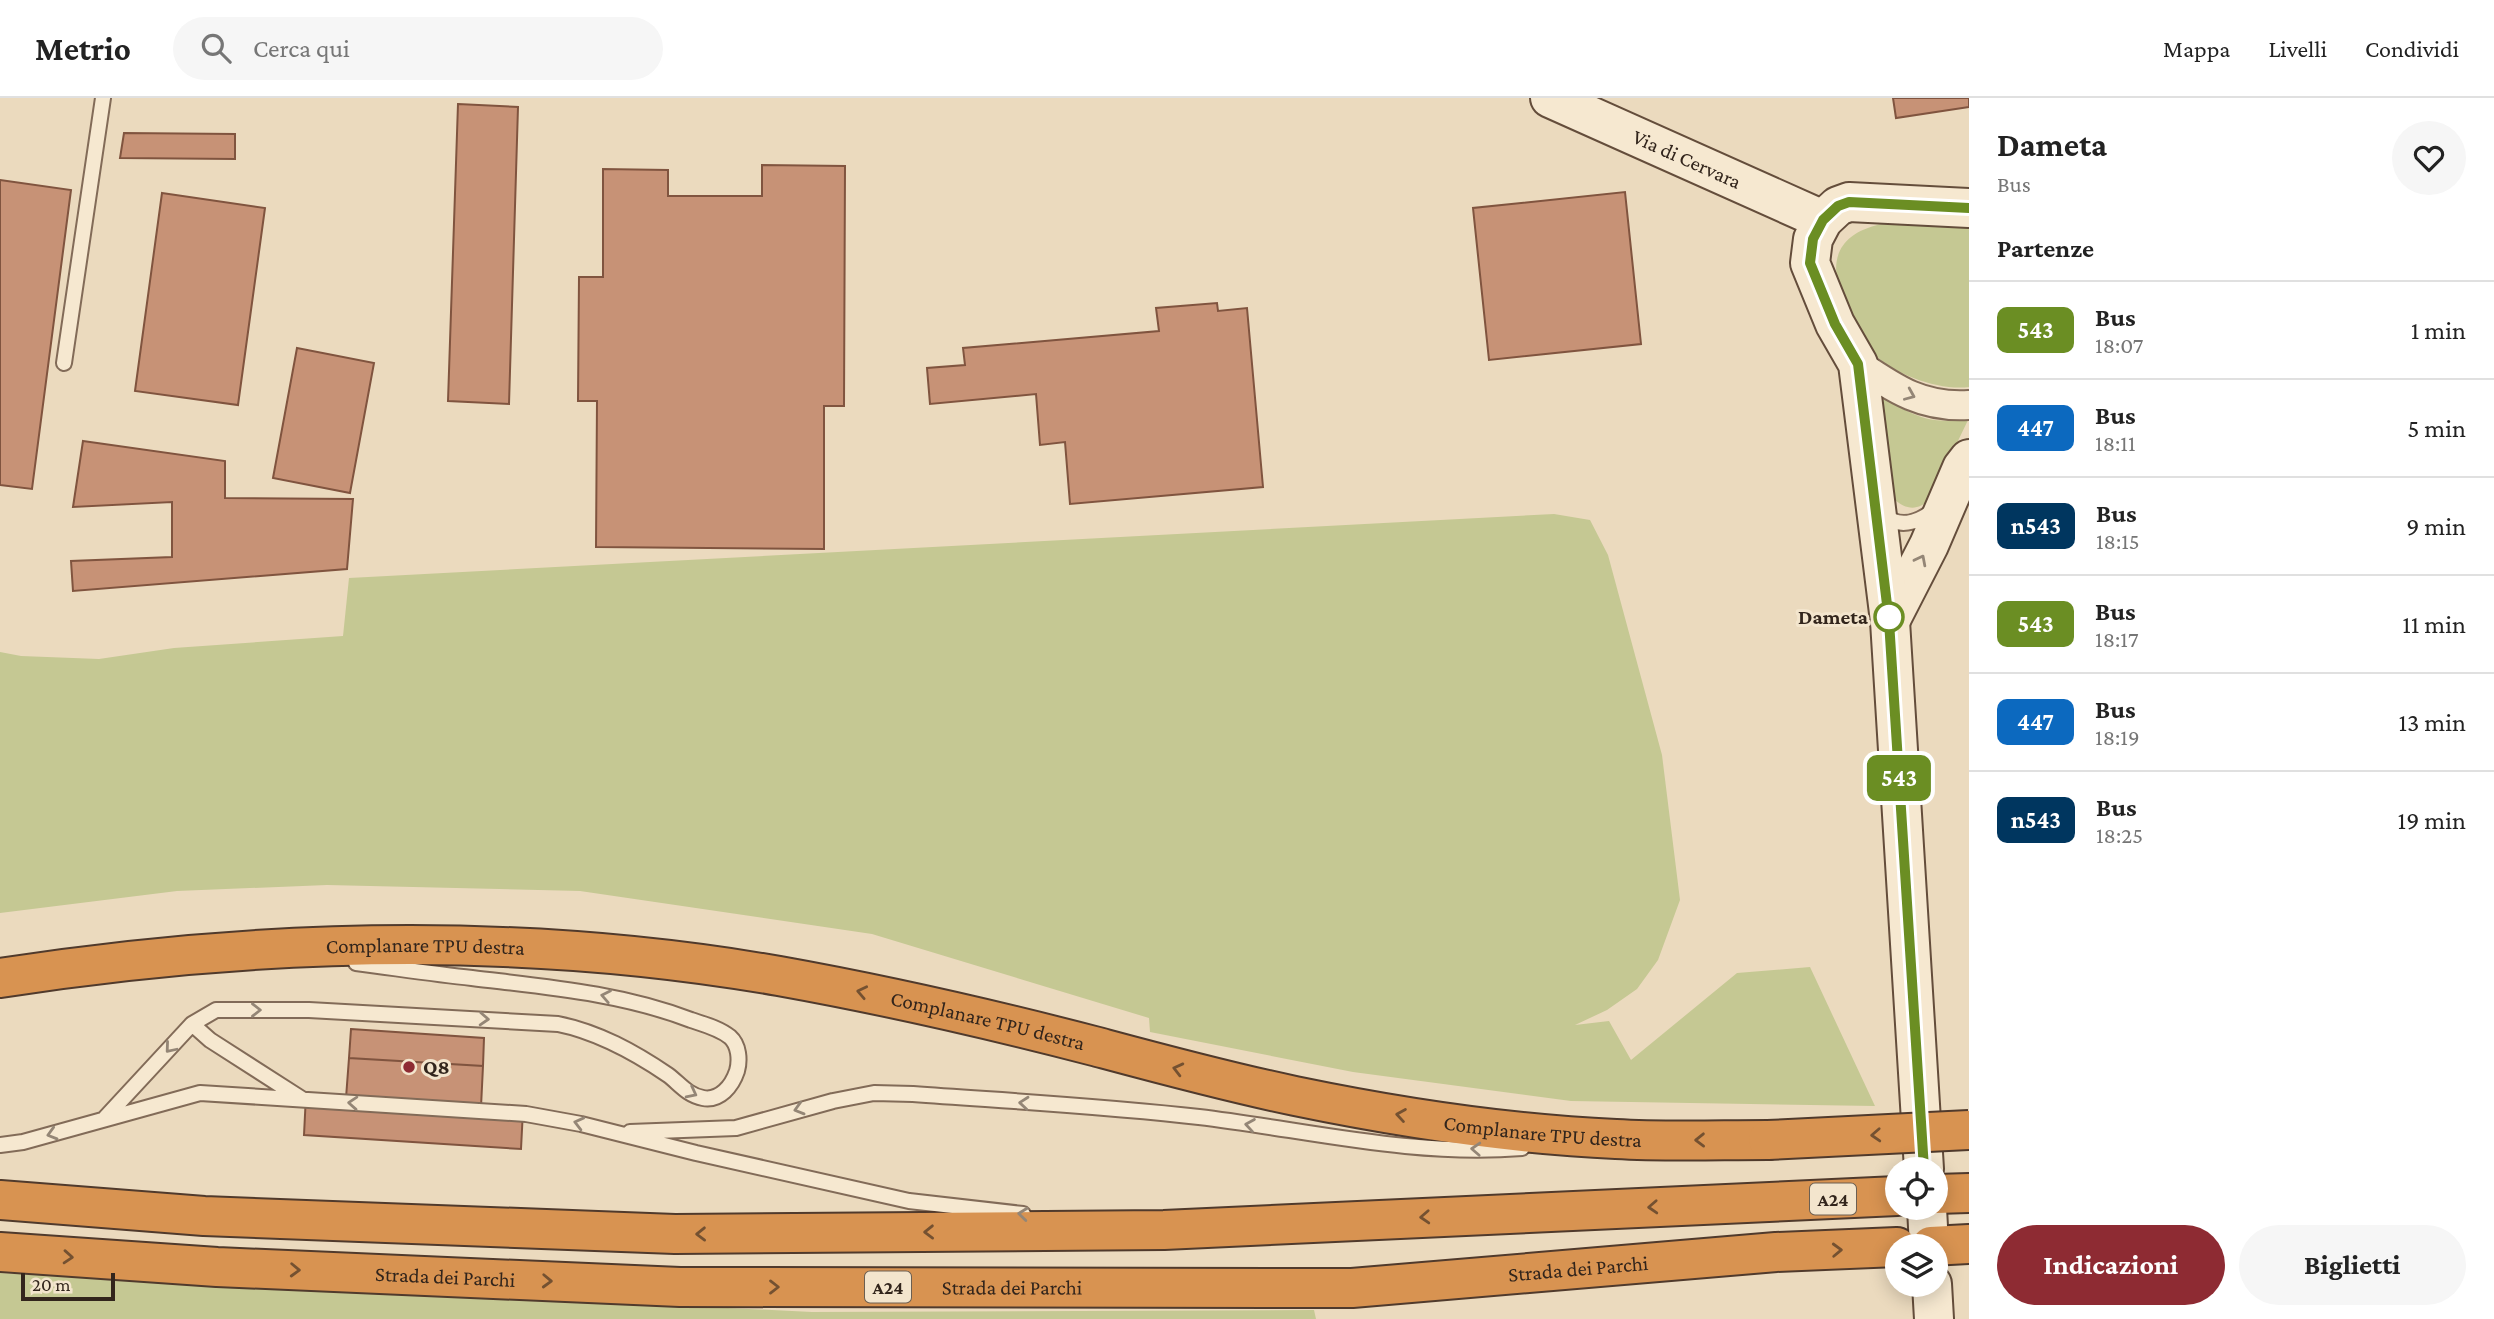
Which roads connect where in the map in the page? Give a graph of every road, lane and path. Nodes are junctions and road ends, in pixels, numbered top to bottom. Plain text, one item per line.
1 (103, 98) edge
2 (1550, 98) edge
3 (1969, 208) edge
4 (1823, 220) junction
5 (64, 363) dead end
6 (1858, 364) junction
7 (1969, 405) edge
8 (1969, 459) edge
9 (1950, 495) junction
10 (1875, 498) junction
11 (1889, 621) junction
12 (261, 949) junction
13 (0, 978) edge
14 (192, 1024) junction
15 (302, 1100) junction
16 (103, 1120) junction
17 (1969, 1129) edge
18 (614, 1132) junction
19 (1618, 1140) junction
20 (0, 1144) edge
21 (1923, 1157) edge
22 (1969, 1193) edge
23 (1948, 1194) edge
24 (1885, 1197) edge
25 (0, 1200) edge
26 (1164, 1230) junction
27 (1969, 1244) edge
28 (1948, 1245) edge
29 (1885, 1247) edge
30 (0, 1252) edge
31 (1932, 1297) edge
32 (1934, 1319) edge

1 - 5 lane
2 - 4 street, Via di Cervara
3 - 4 street
4 - 6 street
6 -> 7 street
6 - 10 street
8 - 9 street
9 - 10 lane
11 -> 9 street
10 - 11 street
11 - 21 street
12 - 13 highway, Complanare TPU destra
14 -> 12 lane
19 -> 12 highway, Complanare TPU destra
14 - 15 lane
14 -> 16 lane
15 - 16 lane
18 -> 15 lane
16 -> 20 lane
17 -> 19 highway, Complanare TPU destra, bridge
19 -> 18 lane
26 -> 18 lane
22 - 23 highway
24 -> 26 highway, A24
26 -> 25 highway, A24
27 - 28 highway
30 -> 29 highway, Strada dei Parchi / A24
31 - 32 street

